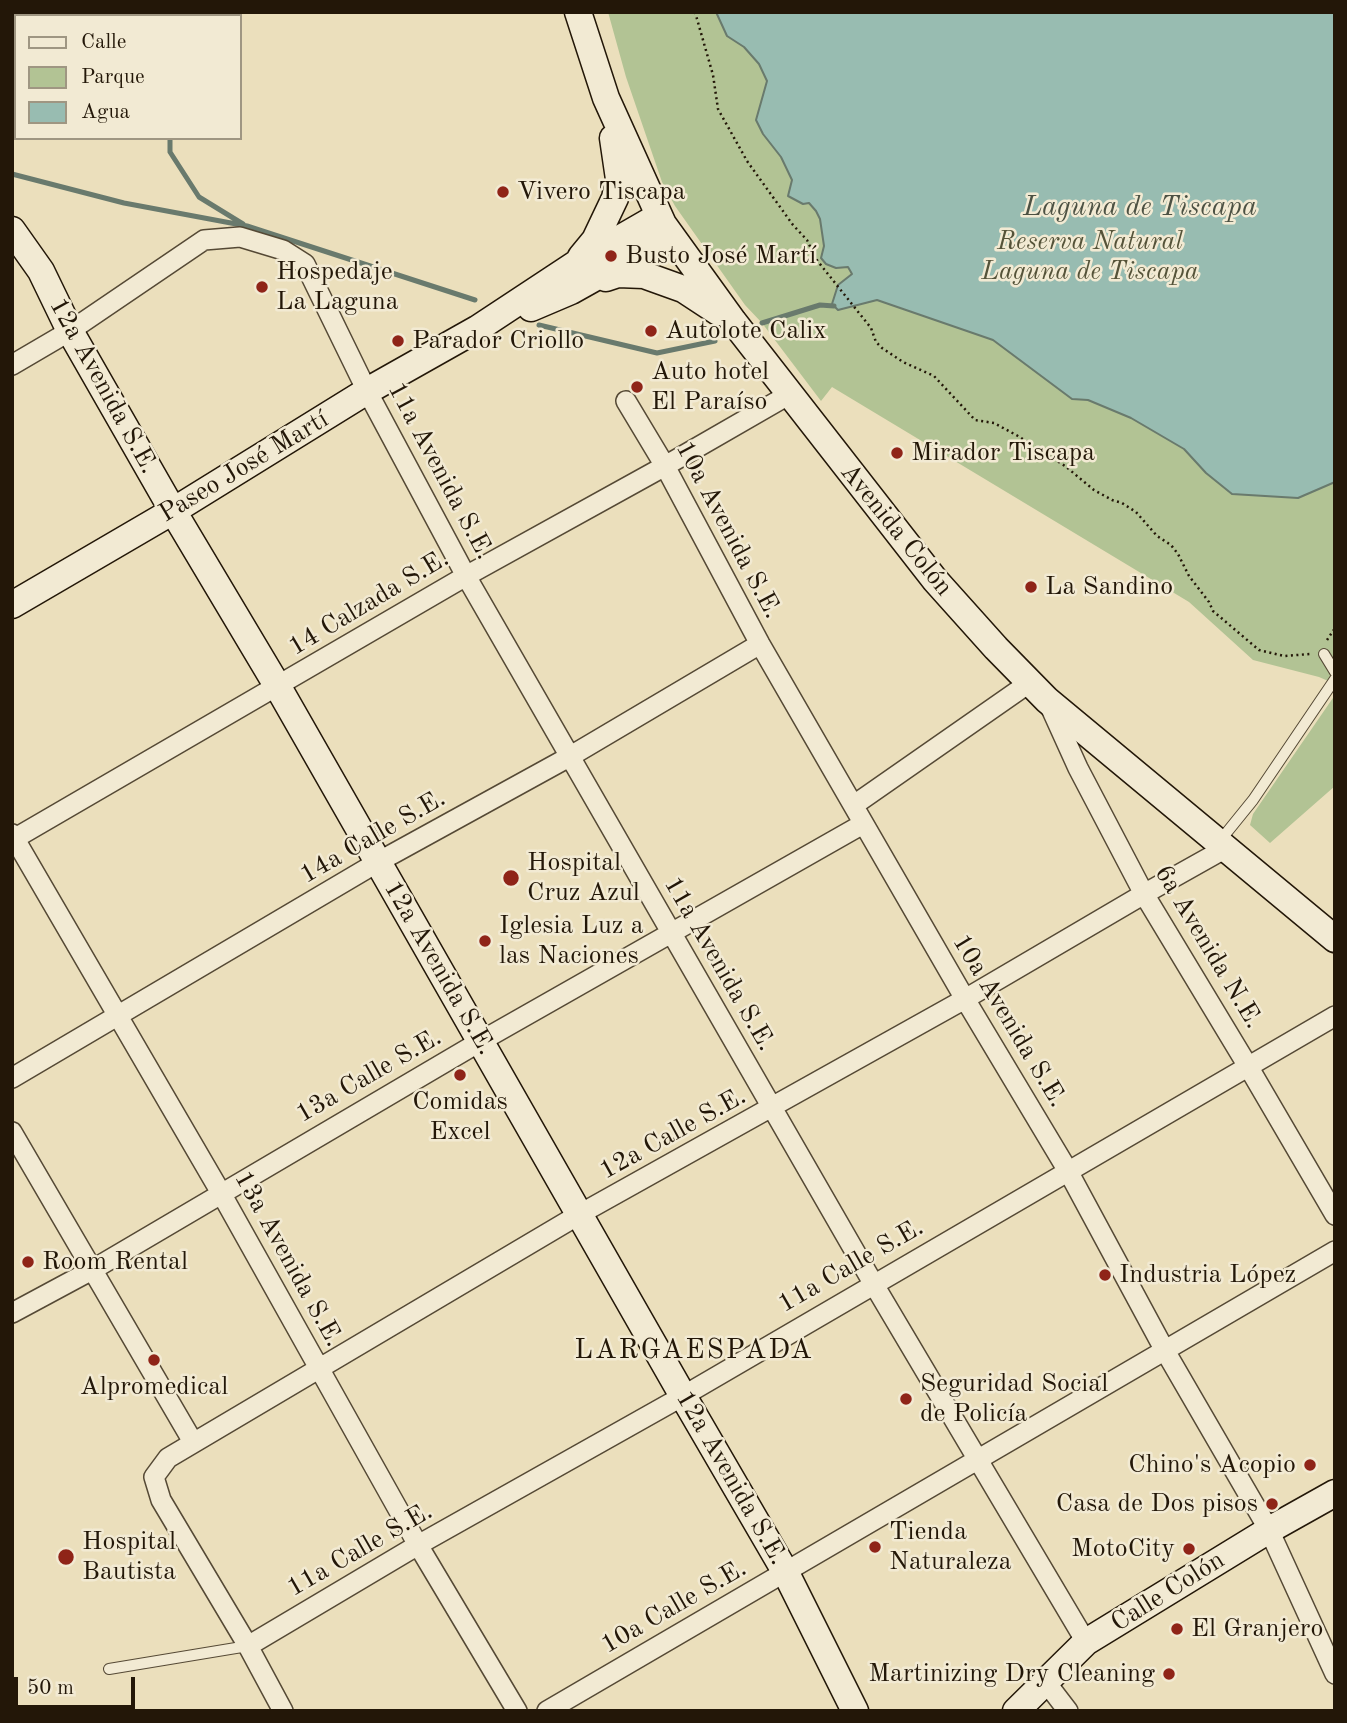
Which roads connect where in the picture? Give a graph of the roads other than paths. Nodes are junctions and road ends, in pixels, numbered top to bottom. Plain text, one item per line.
1 (581, 16) edge
2 (606, 98) junction
3 (665, 226) junction
4 (12, 230) edge
5 (572, 278) junction
6 (733, 321) junction
7 (70, 331) junction
8 (12, 365) edge
9 (368, 391) junction
10 (790, 394) junction
11 (626, 401) dead end
12 (665, 467) junction
13 (173, 511) junction
14 (466, 576) junction
15 (12, 605) edge
16 (760, 644) junction
17 (1324, 654) road end
18 (1335, 672) edge
19 (1335, 679) edge
20 (278, 687) junction
21 (1038, 691) junction
22 (569, 757) junction
23 (854, 805) junction
24 (863, 824) junction
25 (13, 837) edge
26 (1222, 845) junction
27 (379, 862) junction
28 (1144, 894) junction
29 (671, 933) junction
30 (1335, 939) edge
31 (965, 999) junction
32 (1335, 1016) edge
33 (118, 1017) junction
34 (481, 1041) junction
35 (1248, 1066) junction
36 (12, 1078) edge
37 (771, 1109) junction
38 (12, 1132) edge
39 (1068, 1171) junction
40 (221, 1193) junction
41 (580, 1214) junction
42 (1335, 1215) edge
43 (1335, 1251) edge
44 (92, 1270) junction
45 (873, 1283) junction
46 (12, 1313) edge
47 (1164, 1349) junction
48 (319, 1368) junction
49 (682, 1396) junction
50 (193, 1442) junction
51 (979, 1460) junction
52 (1335, 1493) edge
53 (1269, 1530) junction
54 (418, 1545) junction
55 (786, 1573) junction
56 (1086, 1642) junction
57 (248, 1646) junction
58 (109, 1669) dead end
59 (1335, 1674) edge
60 (1045, 1681) junction
61 (283, 1711) edge
62 (517, 1711) edge
63 (547, 1711) edge
64 (855, 1711) edge
65 (1016, 1711) edge
66 (1068, 1711) edge

1 - 2 main road, Avenida Colón
2 - 3 main road, Avenida Colón
2 - 5 main road
3 - 5 main road, Paseo José Martí
3 - 6 main road, Avenida Colón
4 - 7 main road, 12a Avenida S.E.
5 - 6 main road
5 - 9 main road, Paseo José Martí
6 - 10 main road, Avenida Colón
7 - 8 street
7 - 9 street, 11a Avenida S.E.
7 - 13 main road, 12a Avenida S.E.
9 - 13 main road, Paseo José Martí
9 - 14 street, 11a Avenida S.E.
10 - 12 street, 14 Calzada S.E.
10 - 21 main road, Avenida Colón
11 - 12 street, 10a Avenida S.E.
12 - 14 street, 14 Calzada S.E.
12 - 16 street, 10a Avenida S.E.
13 - 15 main road, Paseo José Martí
13 - 20 main road, 12a Avenida S.E.
14 - 20 street, 14 Calzada S.E.
14 - 22 street, 11a Avenida S.E.
16 - 22 street, 14a Calle S.E.
16 - 23 street, 10a Avenida S.E.
17 - 18 lane
19 - 26 lane
20 - 25 street, 14 Calzada S.E.
20 - 27 main road, 12a Avenida S.E.
21 - 23 street
21 - 26 main road, Avenida Colón
21 - 28 street, 6a Avenida N.E.
22 - 27 street, 14a Calle S.E.
22 - 29 street, 11a Avenida S.E.
23 - 24 street, 10a Avenida S.E.
24 - 29 street, 13a Calle S.E.
24 - 31 street, 10a Avenida S.E.
25 - 33 street, 13a Avenida S.E.
26 - 28 street, 12a Calle S.E.
26 - 30 main road, Avenida Colón
27 - 33 street, 14a Calle S.E.
27 - 34 main road, 12a Avenida S.E.
28 - 31 street, 12a Calle S.E.
28 - 35 street, 6a Avenida N.E.
29 - 34 street, 13a Calle S.E.
29 - 37 street, 11a Avenida S.E.
31 - 37 street, 12a Calle S.E.
31 - 39 street, 10a Avenida S.E.
32 - 35 street, 11a Calle S.E.
33 - 36 street, 14a Calle S.E.
33 - 40 street, 13a Avenida S.E.
34 - 40 street, 13a Calle S.E.
34 - 41 main road, 12a Avenida S.E.
35 - 39 street, 11a Calle S.E.
35 - 42 street, 6a Avenida N.E.
37 - 41 street, 12a Calle S.E.
37 - 45 street, 11a Avenida S.E.
38 - 44 street
39 - 45 street, 11a Calle S.E.
39 - 47 street, 10a Avenida S.E.
40 - 44 street, 13a Calle S.E.
40 - 48 street, 13a Avenida S.E.
41 - 48 street, 12a Calle S.E.
41 - 49 main road, 12a Avenida S.E.
43 - 47 street, 10a Calle S.E.
44 - 46 street, 13a Calle S.E.
44 - 50 street
45 - 49 street, 11a Calle S.E.
45 - 51 street, 11a Avenida S.E.
47 - 51 street, 10a Calle S.E.
47 - 53 street, 10a Avenida S.E.
48 - 50 street, 12a Calle S.E.
48 - 54 street, 13a Avenida S.E.
49 - 54 street, 11a Calle S.E.
49 - 55 main road, 12a Avenida S.E.
50 - 57 street, 12a Calle S.E.
51 - 55 street, 10a Calle S.E.
51 - 56 street, 11a Avenida S.E.
52 - 53 main road, Calle Colón
53 - 56 main road, Calle Colón
53 - 59 street, 10a Avenida S.E.
54 - 57 street, 11a Calle S.E.
54 - 62 street, 13a Avenida S.E.
55 - 63 street, 10a Calle S.E.
55 - 64 main road, 12a Avenida S.E.
56 - 60 main road, Calle Colón
57 - 58 lane
57 - 61 street
60 - 65 main road, Calle Colón
60 - 66 street

